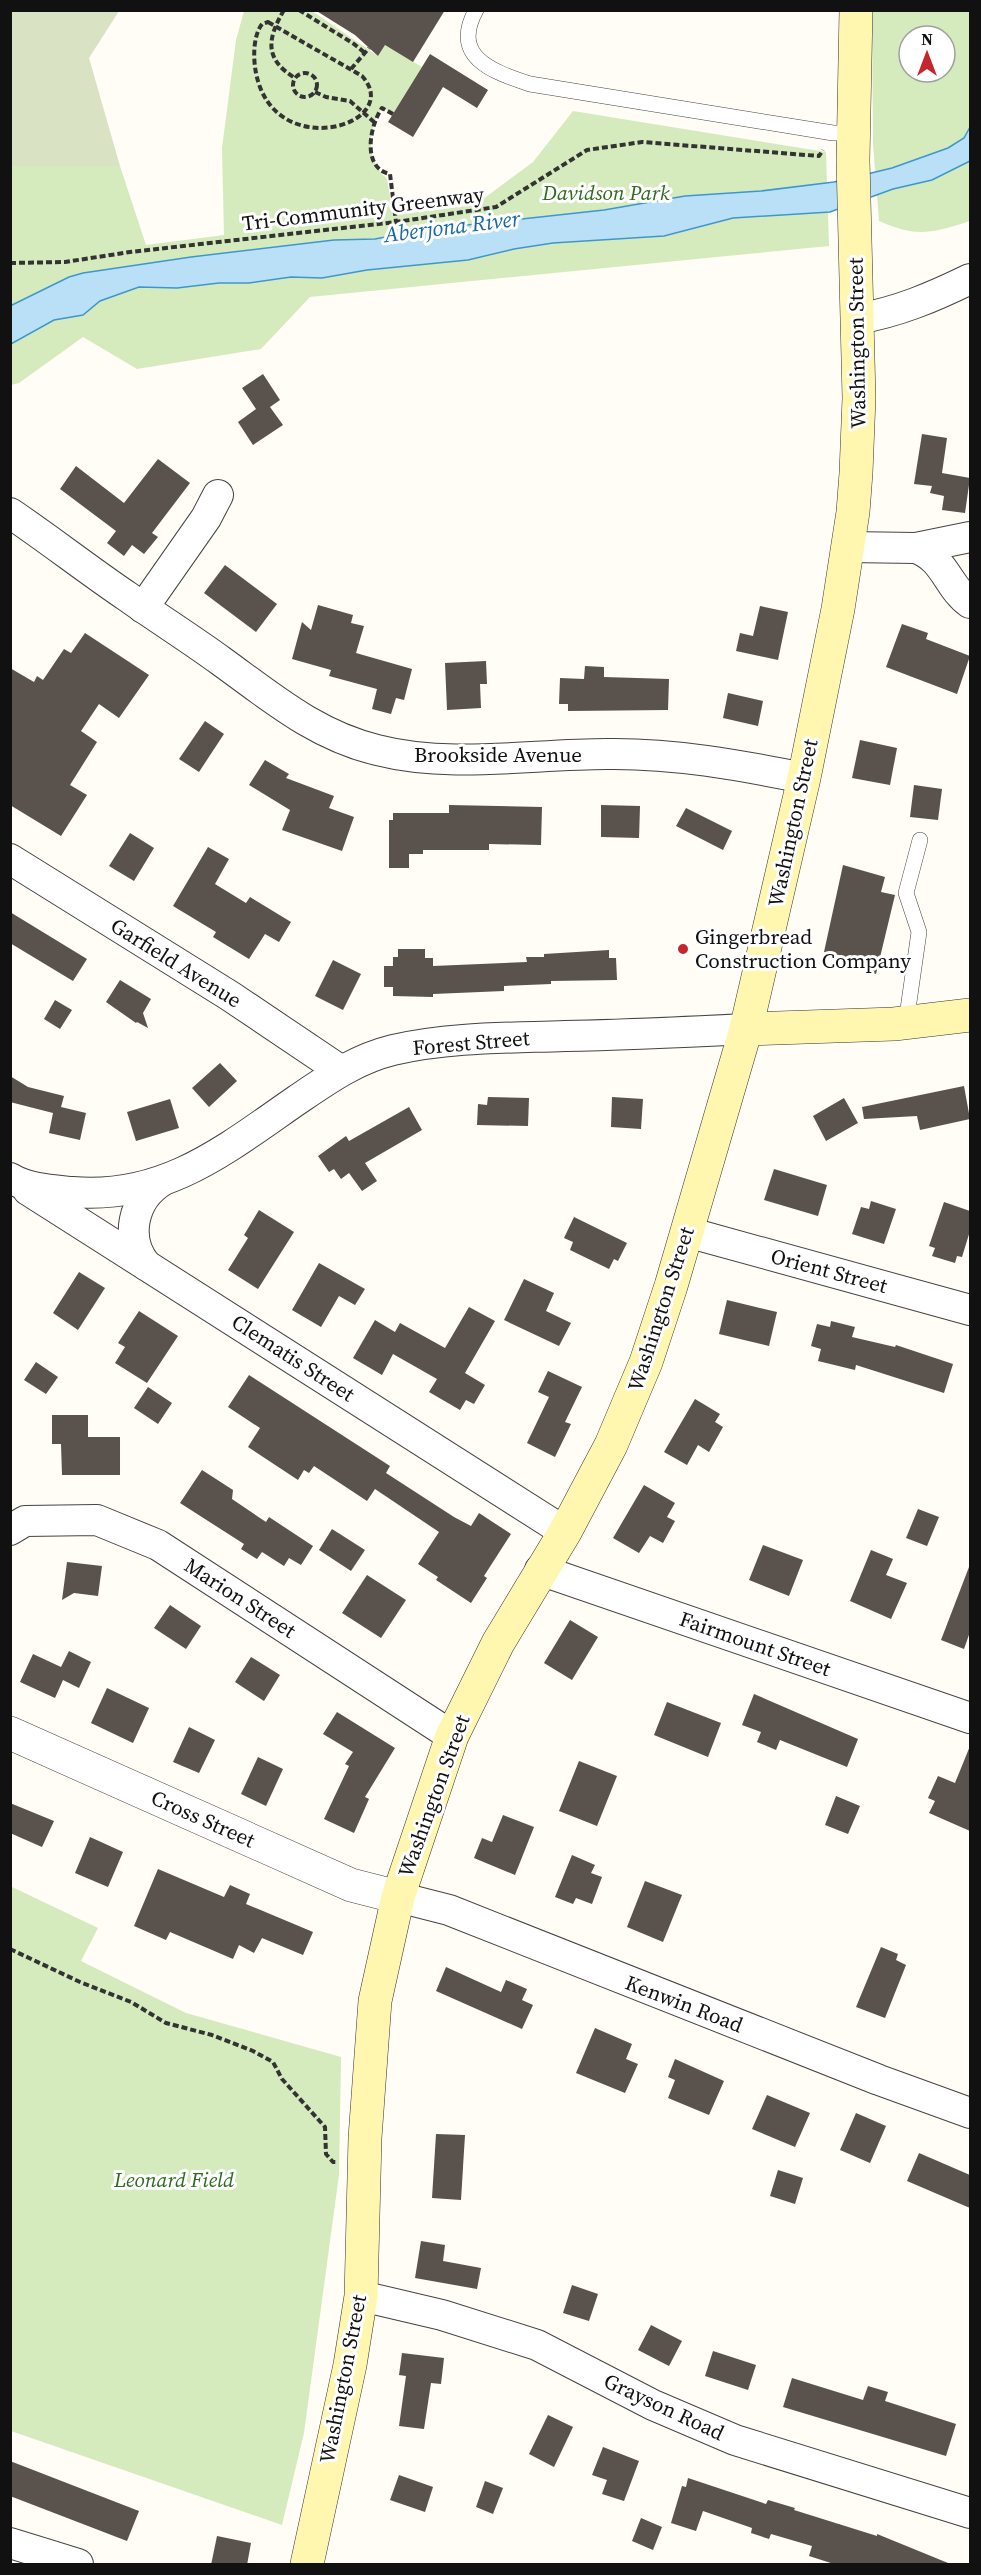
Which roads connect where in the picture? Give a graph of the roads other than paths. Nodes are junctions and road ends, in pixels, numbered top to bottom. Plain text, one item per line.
1 (476, 10) edge
2 (856, 10) edge
3 (846, 142) junction
4 (970, 279) edge
5 (857, 319) junction
6 (218, 495) dead end
7 (10, 513) edge
8 (970, 537) edge
9 (848, 547) junction
10 (916, 548) junction
11 (970, 603) edge
12 (143, 608) junction
13 (804, 778) junction
14 (920, 840) dead end
15 (10, 859) edge
16 (970, 1015) edge
17 (906, 1023) junction
18 (747, 1029) junction
19 (340, 1070) junction
20 (162, 1181) junction
21 (15, 1182) edge
22 (687, 1232) junction
23 (146, 1265) junction
24 (970, 1310) edge
25 (10, 1530) edge
26 (565, 1532) junction
27 (540, 1570) junction
28 (970, 1719) edge
29 (10, 1733) edge
30 (452, 1736) junction
31 (398, 1897) junction
32 (970, 2113) edge
33 (361, 2296) junction
34 (970, 2513) edge
35 (10, 2543) edge
36 (78, 2565) edge
37 (307, 2565) edge

1 - 3 lane
2 - 3 main road, Washington Street
3 - 5 main road, Washington Street
4 - 5 street
5 - 9 main road, Washington Street
6 - 12 street
7 - 12 street, Brookside Avenue
8 - 10 street
9 - 10 street
9 - 13 main road, Washington Street
10 - 11 street
12 - 13 street, Brookside Avenue
13 - 18 main road, Washington Street
14 - 17 lane
15 - 19 street, Garfield Avenue
16 - 17 main road, Forest Street
17 - 18 main road, Forest Street
18 - 19 street, Forest Street
18 - 22 main road, Washington Street
19 - 20 street, Forest Street
20 - 21 street, Forest Street
20 - 23 street
21 - 23 street, Clematis Street
22 - 24 street, Orient Street
22 - 26 main road, Washington Street
23 - 26 street, Clematis Street
25 - 30 street, Marion Street
26 - 27 main road, Washington Street
27 - 28 street, Fairmount Street
27 - 30 main road, Washington Street
29 - 31 street, Cross Street
30 - 31 main road, Washington Street
31 - 32 street, Kenwin Road
31 - 33 main road, Washington Street
33 - 34 street, Grayson Road
33 - 37 main road, Washington Street
35 - 36 street

